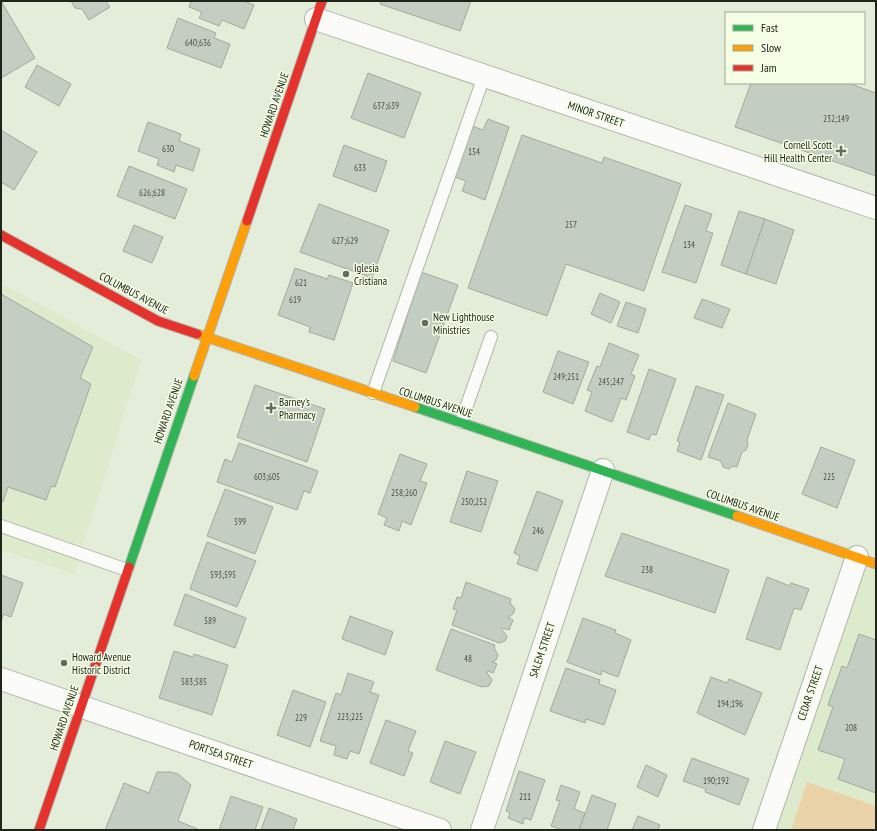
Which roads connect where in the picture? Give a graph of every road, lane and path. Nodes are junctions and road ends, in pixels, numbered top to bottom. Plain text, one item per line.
1 (319, 10) edge
2 (484, 76) junction
3 (876, 208) edge
4 (1, 235) edge
5 (491, 337) dead end
6 (206, 338) junction
7 (373, 393) junction
8 (461, 422) junction
9 (603, 470) junction
10 (1, 526) edge
11 (866, 561) edge
12 (127, 570) junction
13 (1, 679) edge
14 (80, 706) junction
15 (39, 830) edge
16 (440, 830) edge
17 (482, 830) edge
18 (764, 830) edge

1 - 2 street, MINOR STREET
1 - 6 main road, HOWARD AVENUE
2 - 3 street, MINOR STREET
2 - 7 lane
4 - 6 main road, COLUMBUS AVENUE
5 - 8 lane
6 - 7 main road, COLUMBUS AVENUE
6 - 12 main road, HOWARD AVENUE
7 - 8 main road, COLUMBUS AVENUE
8 - 9 main road, COLUMBUS AVENUE
9 - 11 main road, COLUMBUS AVENUE
9 - 17 street, SALEM STREET
10 - 12 lane
11 - 18 street, CEDAR STREET
12 - 14 main road, HOWARD AVENUE
13 - 14 street, PORTSEA STREET
14 - 15 main road, HOWARD AVENUE
14 - 16 street, PORTSEA STREET

